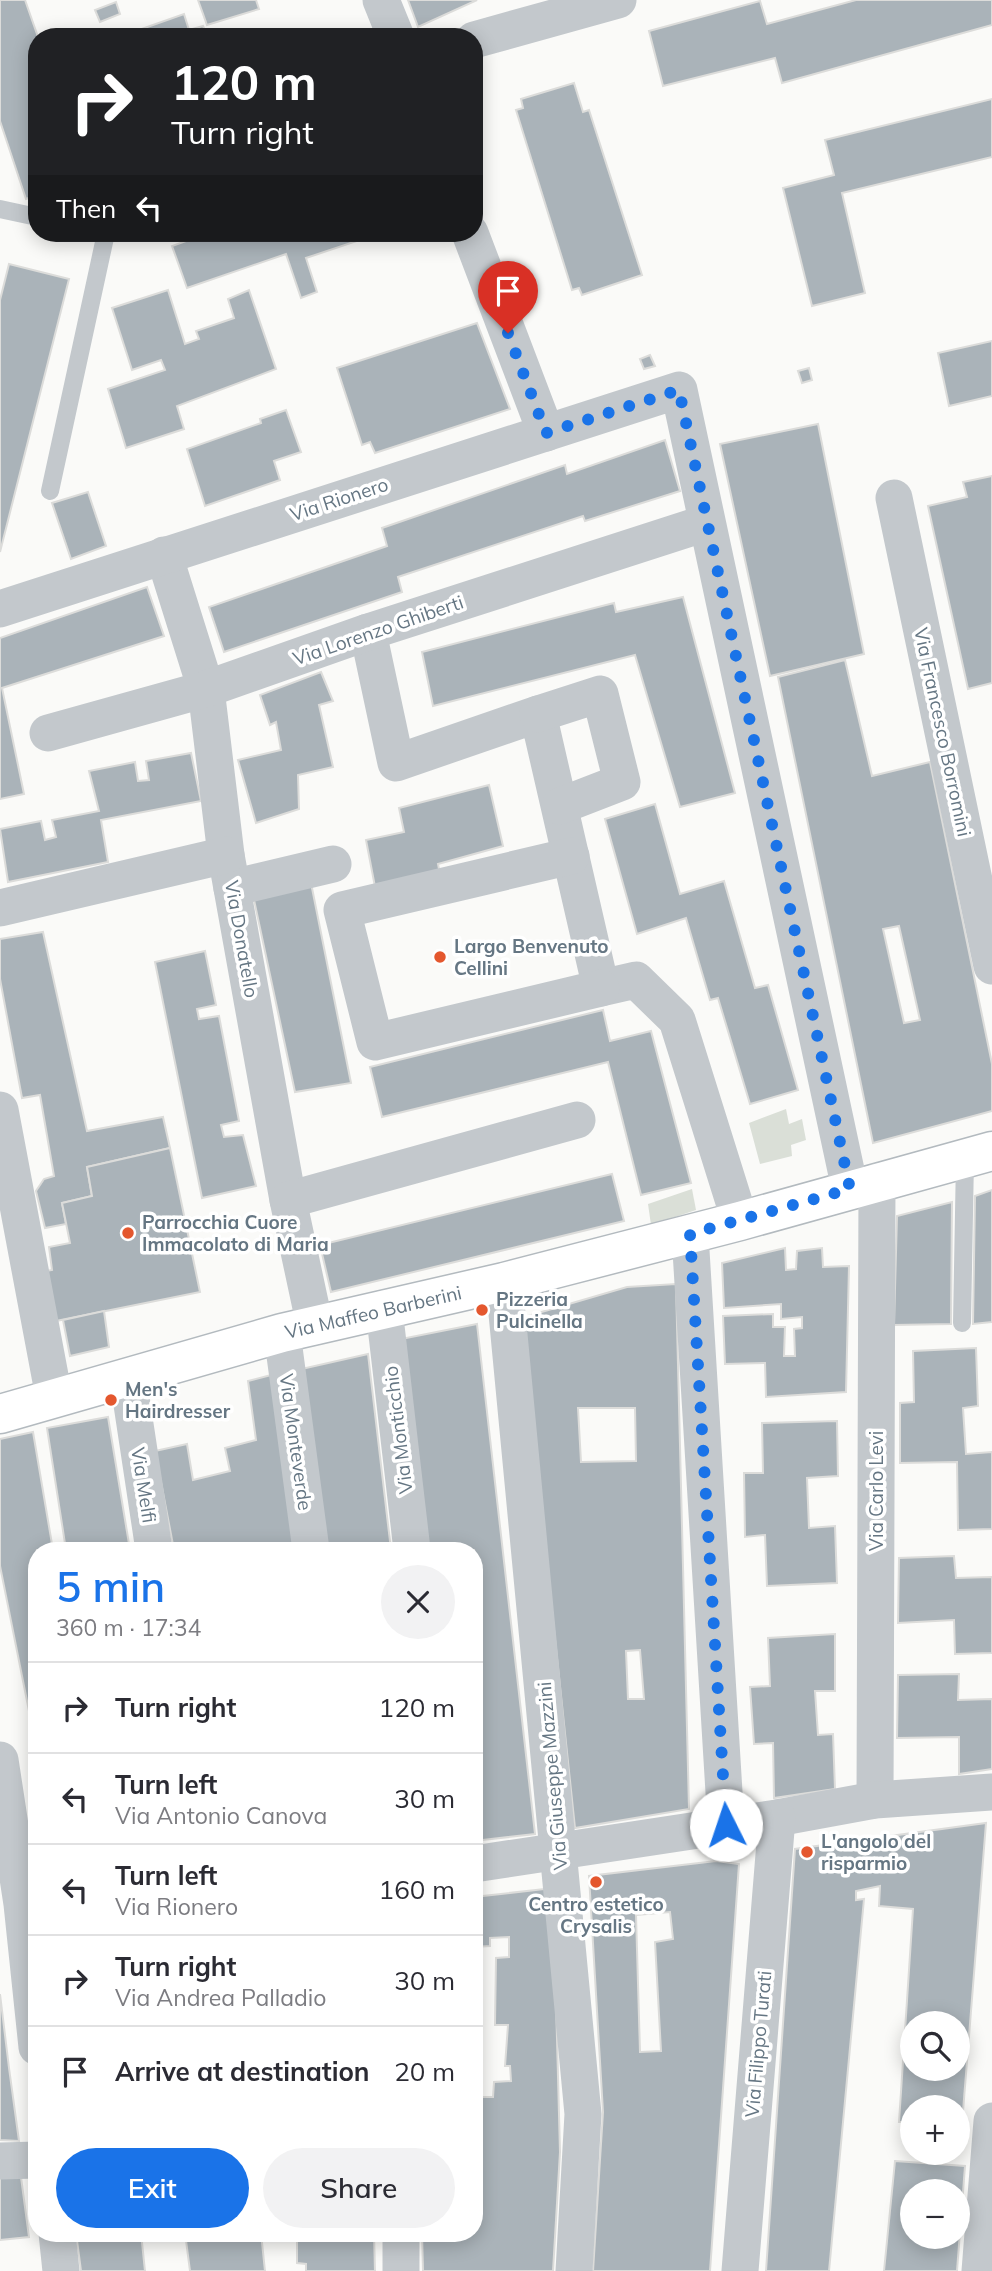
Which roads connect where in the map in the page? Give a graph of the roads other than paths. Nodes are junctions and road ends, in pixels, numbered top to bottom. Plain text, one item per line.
1 (381, 0) edge
2 (618, 0) edge
3 (392, 28) edge
4 (483, 38) edge
5 (0, 209) edge
6 (28, 215) edge
7 (104, 242) edge
8 (473, 242) edge
9 (679, 390) joint
10 (546, 433) junction
11 (50, 491) dead end
12 (894, 498) dead end
13 (706, 523) junction
14 (164, 555) junction
15 (0, 609) edge
16 (368, 632) junction
17 (206, 689) junction
18 (538, 714) junction
19 (48, 733) dead end
20 (560, 806) junction
21 (571, 856) junction
22 (333, 864) dead end
23 (229, 871) junction
24 (0, 908) edge
25 (992, 966) edge
26 (601, 988) junction
27 (0, 1110) edge
28 (577, 1120) dead end
29 (979, 1155) edge
30 (864, 1186) junction
31 (288, 1200) junction
32 (740, 1221) junction
33 (690, 1234) junction
34 (504, 1282) junction
35 (384, 1309) junction
36 (962, 1323) dead end
37 (298, 1330) junction
38 (128, 1378) junction
39 (54, 1397) junction
40 (0, 1414) edge
41 (153, 1542) edge
42 (311, 1542) edge
43 (411, 1542) edge
44 (0, 1760) edge
45 (992, 1792) edge
46 (875, 1800) junction
47 (777, 1818) junction
48 (726, 1825) junction
49 (559, 1853) junction
50 (483, 1863) edge
51 (19, 1903) edge
52 (28, 1975) edge
53 (992, 2122) edge
54 (28, 2160) edge
55 (0, 2161) edge
56 (58, 2242) edge
57 (401, 2242) edge
58 (61, 2271) edge
59 (401, 2271) edge
60 (574, 2271) edge
61 (740, 2271) edge
62 (981, 2271) edge

1 - 3 street
2 - 4 street
5 - 6 lane
7 - 11 lane
8 - 10 street
9 - 10 street, Via Rionero
9 - 13 street, Via Carlo Levi
10 - 14 street, Via Rionero
12 - 25 street, Via Francesco Borromini
13 - 16 street, Via Lorenzo Ghiberti
13 - 30 street, Via Carlo Levi
14 - 15 street, Via Rionero
14 - 17 street, Via Donatello
16 - 17 street, Via Lorenzo Ghiberti
16 - 18 street
17 - 19 street, Via Lorenzo Ghiberti
17 - 23 street, Via Donatello
18 - 20 street
18 - 20 street
20 - 21 street
21 - 26 street
21 - 26 street
22 - 23 street
23 - 24 street
23 - 31 street, Via Donatello
26 - 32 street
27 - 39 street
28 - 31 street
29 - 30 street, Via Maffeo Barberini
29 - 36 lane
30 - 32 street, Via Maffeo Barberini
30 - 46 street, Via Carlo Levi
31 - 37 street, Via Donatello
32 - 33 street, Via Maffeo Barberini
33 - 34 street, Via Maffeo Barberini
33 - 48 street
34 - 35 street, Via Maffeo Barberini
34 - 49 street, Via Giuseppe Mazzini
35 - 37 street, Via Maffeo Barberini
35 - 43 street, Via Monticchio
37 - 38 street, Via Maffeo Barberini
37 - 42 street, Via Monteverde
38 - 39 street, Via Maffeo Barberini
38 - 41 street, Via Melfi
39 - 40 street, Via Maffeo Barberini
44 - 51 street
45 - 46 street
46 - 47 street
47 - 48 street
47 - 61 street, Via Filippo Turati
48 - 49 street
49 - 50 street
49 - 60 street, Via Giuseppe Mazzini
51 - 52 street
53 - 62 street
54 - 55 street
56 - 58 street
57 - 59 street

